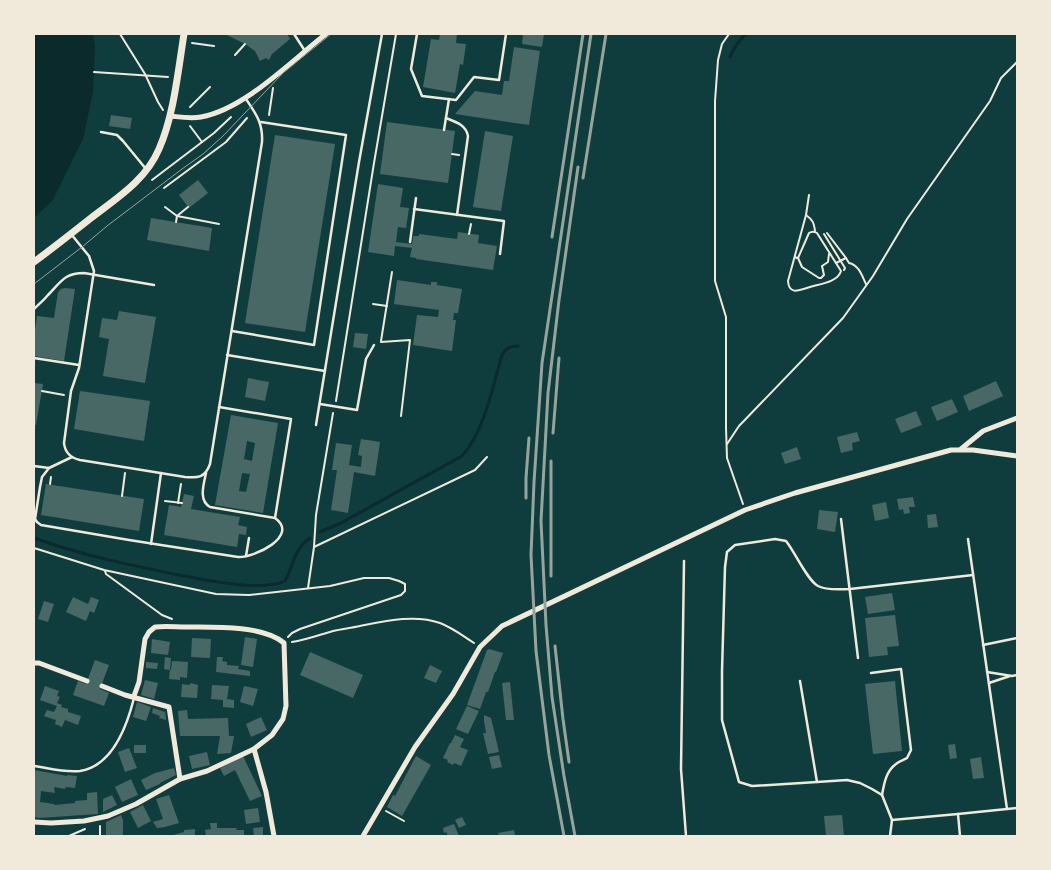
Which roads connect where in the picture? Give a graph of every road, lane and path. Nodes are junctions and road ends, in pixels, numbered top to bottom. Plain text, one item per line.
1 (120, 34) edge
2 (184, 34) edge
3 (294, 34) edge
4 (326, 34) edge
5 (382, 34) edge
6 (396, 34) edge
7 (417, 34) edge
8 (506, 34) edge
9 (729, 34) edge
10 (192, 43) dead end
11 (245, 44) dead end
12 (214, 46) dead end
13 (305, 50) junction
14 (235, 55) dead end
15 (1017, 62) edge
16 (94, 72) dead end
17 (145, 74) junction
18 (168, 77) dead end
19 (210, 86) dead end
20 (273, 88) dead end
21 (245, 98) junction
22 (449, 99) junction
23 (190, 107) dead end
24 (269, 115) dead end
25 (170, 116) junction
26 (231, 117) dead end
27 (247, 118) dead end
28 (446, 118) junction
29 (261, 122) junction
30 (190, 125) dead end
31 (444, 130) dead end
32 (101, 132) dead end
33 (202, 142) junction
34 (147, 170) junction
35 (152, 180) dead end
36 (164, 188) dead end
37 (809, 195) dead end
38 (416, 198) dead end
39 (165, 207) dead end
40 (188, 207) dead end
41 (414, 209) junction
42 (457, 215) junction
43 (806, 215) junction
44 (178, 216) junction
45 (472, 217) junction
46 (176, 222) dead end
47 (219, 224) dead end
48 (815, 232) junction
49 (71, 234) junction
50 (469, 234) dead end
51 (410, 242) dead end
52 (830, 253) junction
53 (500, 254) dead end
54 (795, 256) dead end
55 (798, 258) junction
56 (846, 258) junction
57 (840, 261) junction
58 (34, 262) edge
59 (836, 263) junction
60 (844, 270) dead end
61 (392, 272) dead end
62 (94, 274) junction
63 (154, 285) dead end
64 (866, 285) junction
65 (373, 304) dead end
66 (386, 306) junction
67 (34, 309) edge
68 (231, 331) junction
69 (374, 345) dead end
70 (227, 355) junction
71 (34, 358) edge
72 (79, 365) junction
73 (325, 371) junction
74 (42, 391) dead end
75 (70, 396) junction
76 (335, 402) dead end
77 (320, 404) junction
78 (219, 407) junction
79 (333, 416) dead end
80 (401, 416) dead end
81 (1017, 418) edge
82 (316, 425) dead end
83 (727, 444) junction
84 (961, 449) junction
85 (1017, 456) edge
86 (72, 457) junction
87 (487, 457) dead end
88 (34, 466) edge
89 (49, 468) junction
90 (126, 468) junction
91 (206, 471) junction
92 (161, 473) junction
93 (183, 476) junction
94 (122, 496) dead end
95 (157, 500) junction
96 (178, 503) junction
97 (182, 504) dead end
98 (745, 510) junction
99 (275, 518) junction
100 (841, 519) dead end
101 (249, 538) dead end
102 (968, 539) dead end
103 (151, 544) junction
104 (314, 547) junction
105 (34, 548) edge
106 (246, 557) junction
107 (684, 561) dead end
108 (104, 570) junction
109 (973, 575) junction
110 (308, 588) junction
111 (850, 589) junction
112 (162, 615) dead end
113 (1017, 638) edge
114 (284, 644) junction
115 (983, 644) junction
116 (480, 648) junction
117 (858, 658) dead end
118 (34, 663) edge
119 (987, 672) junction
120 (871, 673) dead end
121 (1017, 675) edge
122 (1012, 676) junction
123 (87, 681) dead end
124 (800, 681) dead end
125 (989, 683) junction
126 (102, 686) dead end
127 (134, 696) junction
128 (254, 749) junction
129 (34, 766) edge
130 (180, 779) junction
131 (818, 782) junction
132 (882, 795) junction
133 (1017, 808) edge
134 (383, 809) dead end
135 (1007, 809) junction
136 (958, 814) junction
137 (404, 820) dead end
138 (892, 820) junction
139 (34, 822) edge
140 (100, 824) dead end
141 (100, 836) edge
142 (274, 836) edge
143 (363, 836) edge
144 (686, 836) edge
145 (890, 836) edge
146 (960, 836) edge

1 - 17 path
2 - 25 main road
3 - 13 lane
4 - 13 street
5 - 73 lane
6 - 76 path
7 - 22 lane
8 - 22 lane
9 - 83 path
10 - 12 path
11 - 14 path
13 - 21 street
15 - 64 path
16 - 17 path
17 - 18 path
17 - 25 path
19 - 23 path
20 - 24 path
21 - 25 street
21 - 29 lane
22 - 28 lane
25 - 34 main road
26 - 33 path
27 - 36 path
28 - 31 lane
28 - 42 lane
29 - 68 lane
29 - 68 lane
30 - 33 path
32 - 34 lane
33 - 35 path
34 - 49 main road
37 - 43 path
38 - 41 lane
39 - 44 path
40 - 44 path
41 - 42 lane
41 - 51 lane
42 - 45 lane
43 - 48 path
43 - 59 path
44 - 46 path
44 - 47 path
45 - 50 path
45 - 53 lane
48 - 52 path
48 - 55 path
49 - 58 main road
49 - 62 lane
52 - 55 path
52 - 59 path
54 - 55 path
56 - 57 path
56 - 57 path
56 - 64 path
57 - 59 path
57 - 60 path
61 - 66 path
62 - 63 lane
62 - 67 lane
62 - 72 lane
64 - 83 path
65 - 66 path
66 - 80 path
68 - 70 lane
69 - 77 lane
70 - 73 lane
70 - 78 lane
71 - 72 lane
72 - 75 lane
73 - 77 lane
74 - 75 path
75 - 86 lane
77 - 82 lane
78 - 91 lane
78 - 99 lane
79 - 104 path
81 - 84 street
83 - 98 path
84 - 85 street
84 - 98 street
86 - 89 lane
86 - 90 lane
87 - 104 path
88 - 89 lane
89 - 103 lane
90 - 92 lane
90 - 94 path
91 - 93 lane
91 - 99 lane
92 - 93 lane
92 - 95 lane
93 - 96 path
95 - 96 path
95 - 103 lane
96 - 97 path
98 - 116 street
99 - 106 lane
100 - 111 lane
101 - 106 lane
102 - 109 lane
103 - 106 lane
104 - 110 path
105 - 108 path
107 - 144 lane
108 - 110 path
108 - 112 path
109 - 111 lane
109 - 115 lane
110 - 114 path
111 - 117 lane
111 - 131 lane
113 - 115 lane
114 - 116 path
114 - 127 street
114 - 128 street
115 - 119 lane
116 - 143 street
118 - 123 street
119 - 122 lane
119 - 125 lane
120 - 132 lane
121 - 122 lane
122 - 125 lane
124 - 131 lane
125 - 135 lane
126 - 127 street
127 - 129 lane
127 - 130 street
128 - 130 street
128 - 142 street
130 - 139 street
131 - 132 lane
132 - 138 lane
133 - 135 lane
134 - 137 path
135 - 136 lane
136 - 138 lane
136 - 146 lane
138 - 145 lane
140 - 141 path

